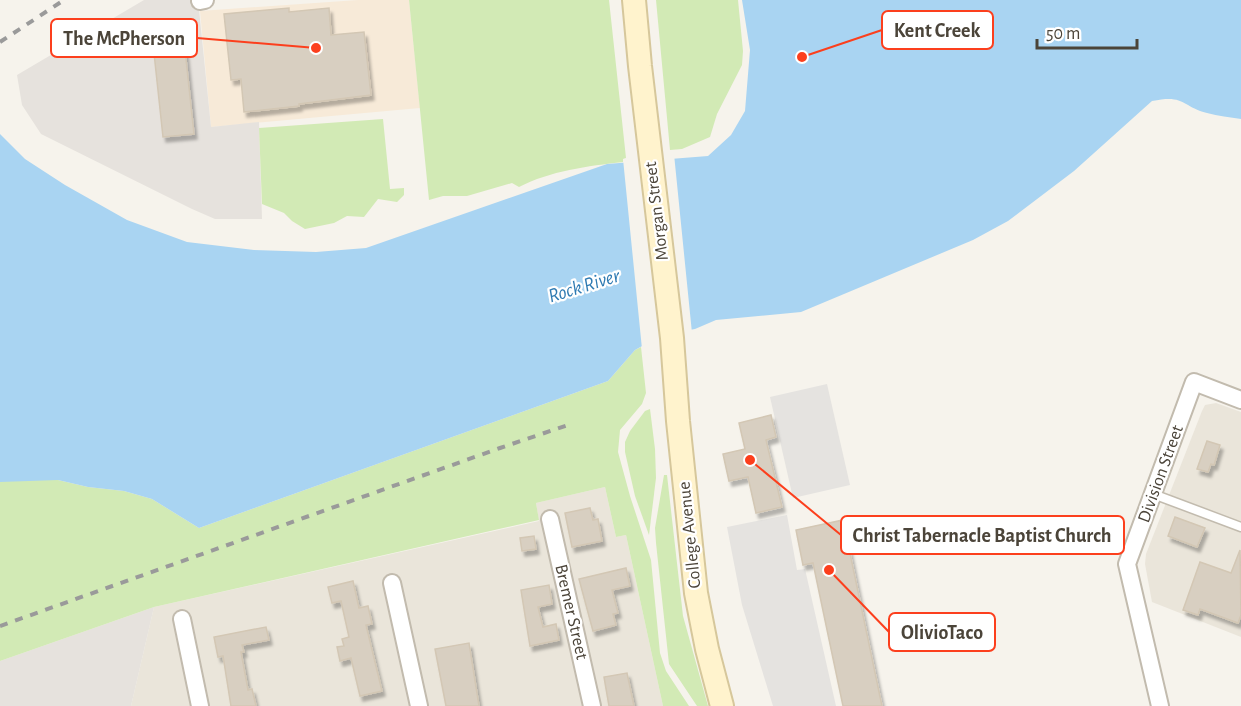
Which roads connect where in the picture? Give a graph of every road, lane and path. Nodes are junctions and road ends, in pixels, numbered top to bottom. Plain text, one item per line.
1 (205, 0) edge
2 (634, 0) edge
3 (200, 1) edge
4 (1241, 400) edge
5 (678, 421) joint
6 (1153, 494) junction
7 (550, 519) dead end
8 (1241, 527) edge
9 (392, 583) dead end
10 (182, 619) dead end
11 (707, 649) junction
12 (200, 706) edge
13 (419, 706) edge
14 (592, 706) edge
15 (722, 706) edge
16 (737, 706) edge
17 (1160, 706) edge

1 - 3 street
2 - 5 main road, Morgan Street
4 - 6 street, Division Street
5 - 11 main road, College Avenue
6 - 8 lane
6 - 17 street, Division Street
7 - 14 street, Bremer Street
9 - 13 street
10 - 12 street
11 - 15 main road, College Avenue
11 - 16 main road, College Avenue

